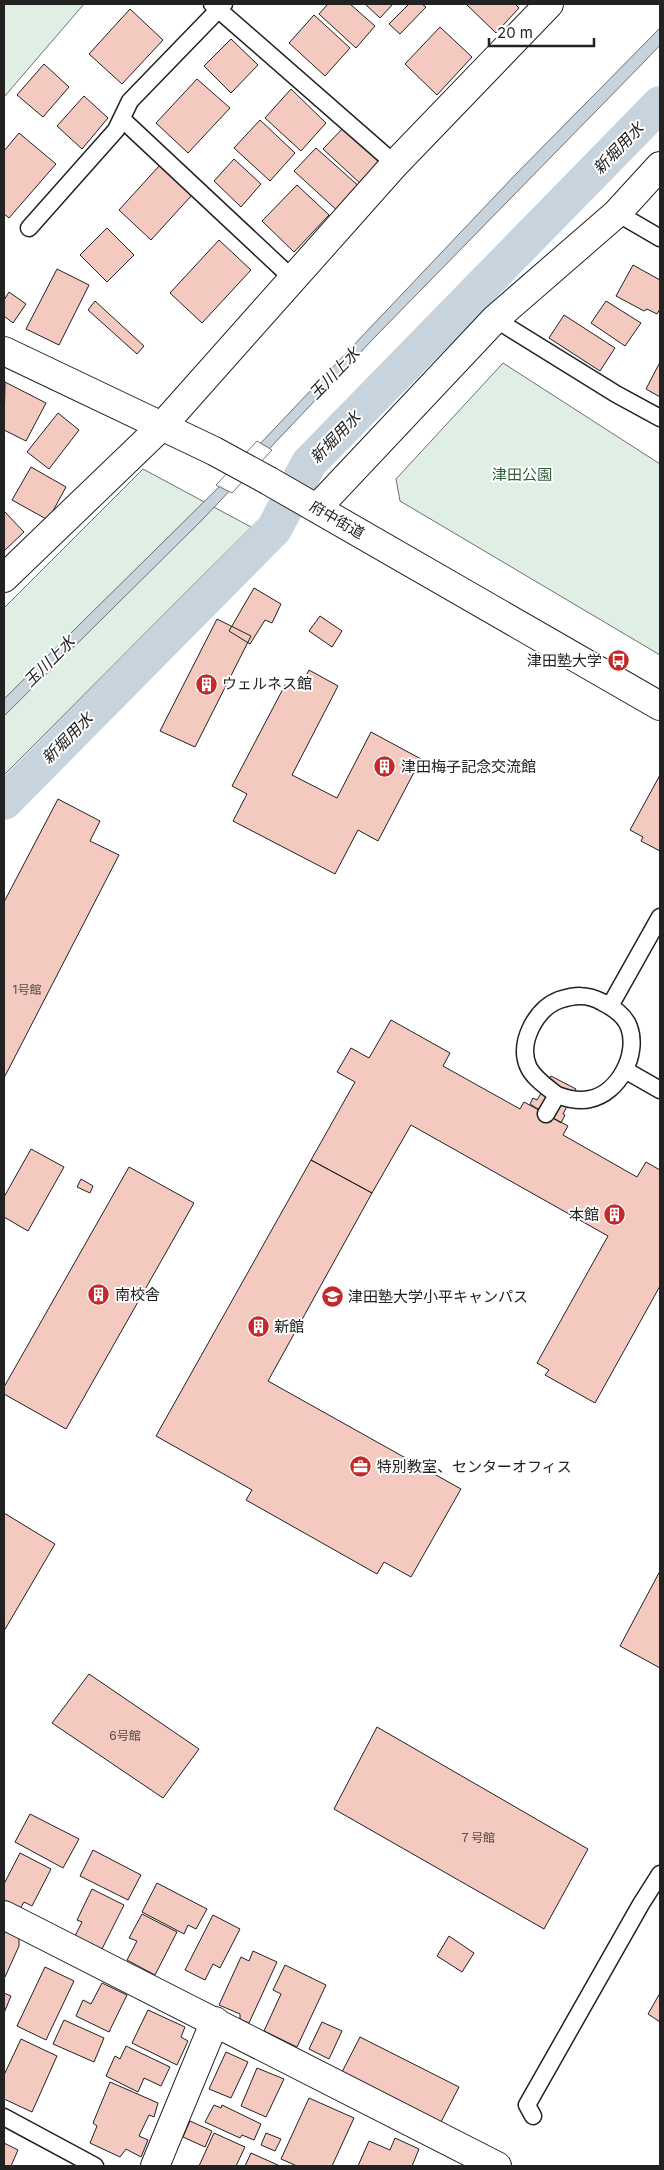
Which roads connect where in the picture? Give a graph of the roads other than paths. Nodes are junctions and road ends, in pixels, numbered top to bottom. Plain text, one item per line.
1 (549, 4) edge
2 (218, 6) edge
3 (122, 119) junction
4 (395, 164) junction
5 (660, 166) edge
6 (617, 213) junction
7 (29, 228) dead end
8 (660, 238) edge
9 (292, 279) junction
10 (495, 319) junction
11 (4, 351) edge
12 (660, 418) edge
13 (162, 426) junction
14 (316, 508) junction
15 (4, 578) edge
16 (660, 706) edge
17 (660, 918) edge
18 (610, 1006) junction
19 (625, 1070) junction
20 (660, 1090) edge
21 (557, 1096) junction
22 (546, 1114) dead end
23 (660, 1874) edge
24 (4, 1915) edge
25 (215, 2021) junction
26 (532, 2116) dead end
27 (4, 2117) edge
28 (95, 2166) edge
29 (155, 2166) edge
30 (497, 2166) edge

1 - 4 street
2 - 3 lane
2 - 4 lane
3 - 7 lane
3 - 9 lane
4 - 9 street
5 - 6 street
6 - 8 lane
6 - 10 street
9 - 13 street
10 - 12 lane
10 - 14 street
11 - 13 street, 府中街道
13 - 14 street, 府中街道
13 - 15 street
14 - 16 street, 府中街道
17 - 18 lane
18 - 19 lane
18 - 21 lane
19 - 20 lane
19 - 21 lane
21 - 22 lane
23 - 26 lane
24 - 25 street
25 - 29 street
25 - 30 street
27 - 28 lane

